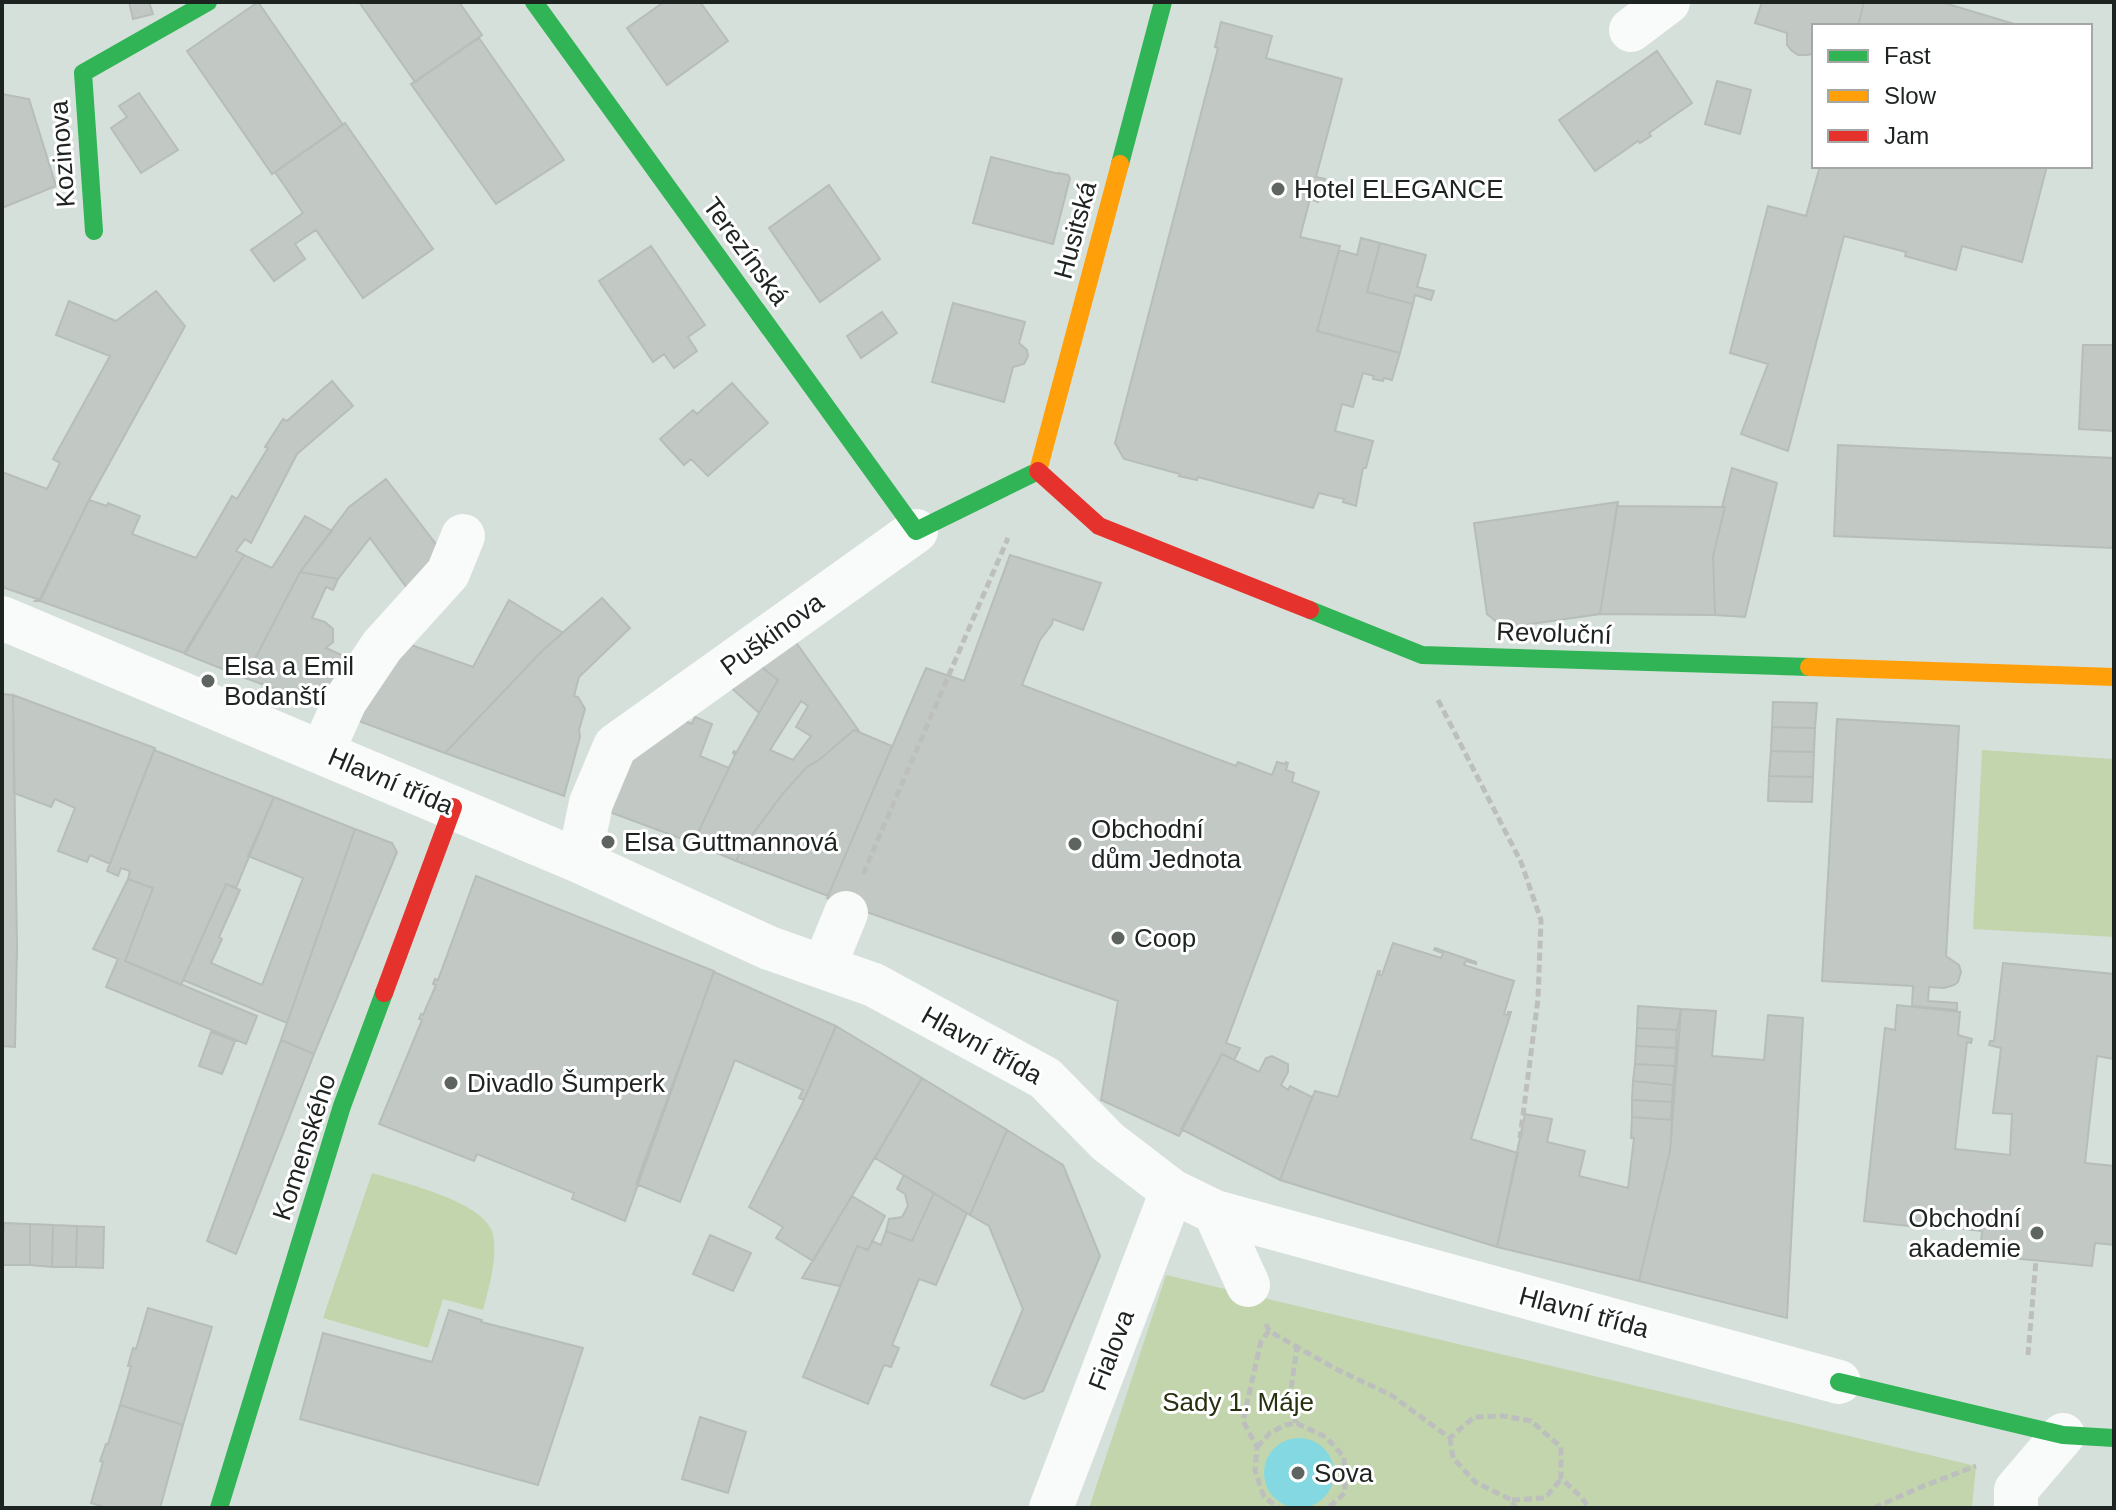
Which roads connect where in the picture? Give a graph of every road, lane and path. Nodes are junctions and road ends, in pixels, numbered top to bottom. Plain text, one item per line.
1 (208, 2) edge
2 (534, 2) edge
3 (1163, 2) edge
4 (1668, 2) edge
5 (1631, 30) dead end
6 (94, 231) dead end
7 (1038, 471) junction
8 (916, 531) junction
9 (1009, 535) dead end
10 (463, 536) dead end
11 (2, 618) edge
12 (2114, 677) edge
13 (1433, 691) dead end
14 (322, 752) junction
15 (453, 807) junction
16 (579, 861) junction
17 (854, 894) joint
18 (824, 967) junction
19 (1520, 1138) dead end
20 (1172, 1191) junction
21 (1215, 1212) junction
22 (2036, 1260) dead end
23 (1248, 1285) joint
24 (1269, 1331) junction
25 (1297, 1347) junction
26 (2028, 1355) dead end
27 (1839, 1382) joint
28 (1296, 1423) junction
29 (2063, 1435) junction
30 (1450, 1438) junction
31 (2114, 1438) edge
32 (1257, 1447) junction
33 (1976, 1466) dead end
34 (1561, 1478) junction
35 (1512, 1500) junction
36 (219, 1508) edge
37 (1051, 1508) edge
38 (1279, 1508) edge
39 (1328, 1508) edge
40 (1515, 1508) edge
41 (1589, 1508) edge
42 (1874, 1508) edge
43 (2016, 1508) edge

1 - 6 street, Kozinova
2 - 8 street, Terezínská
3 - 7 street, Husitská
4 - 5 street
7 - 8 street, Puškinova
7 - 12 street, Revoluční
8 - 16 street, Puškinova
9 - 17 path
10 - 14 street
11 - 14 street, Hlavní třída
13 - 19 path
14 - 15 street, Hlavní třída
15 - 16 street, Hlavní třída
15 - 36 street, Komenského
16 - 18 street, Hlavní třída
17 - 18 street
18 - 20 street, Hlavní třída
20 - 21 street, Hlavní třída
20 - 37 street, Fialova
21 - 23 street
21 - 27 street, Hlavní třída
22 - 26 path
23 - 24 path
24 - 25 path
24 - 32 path
25 - 28 path
25 - 30 path
27 - 29 street, Hlavní třída
28 - 32 path
28 - 39 path
29 - 31 street, Hlavní třída
29 - 43 street
30 - 34 path
30 - 35 path
32 - 38 path
33 - 42 path
34 - 35 path
34 - 41 path
35 - 40 path

